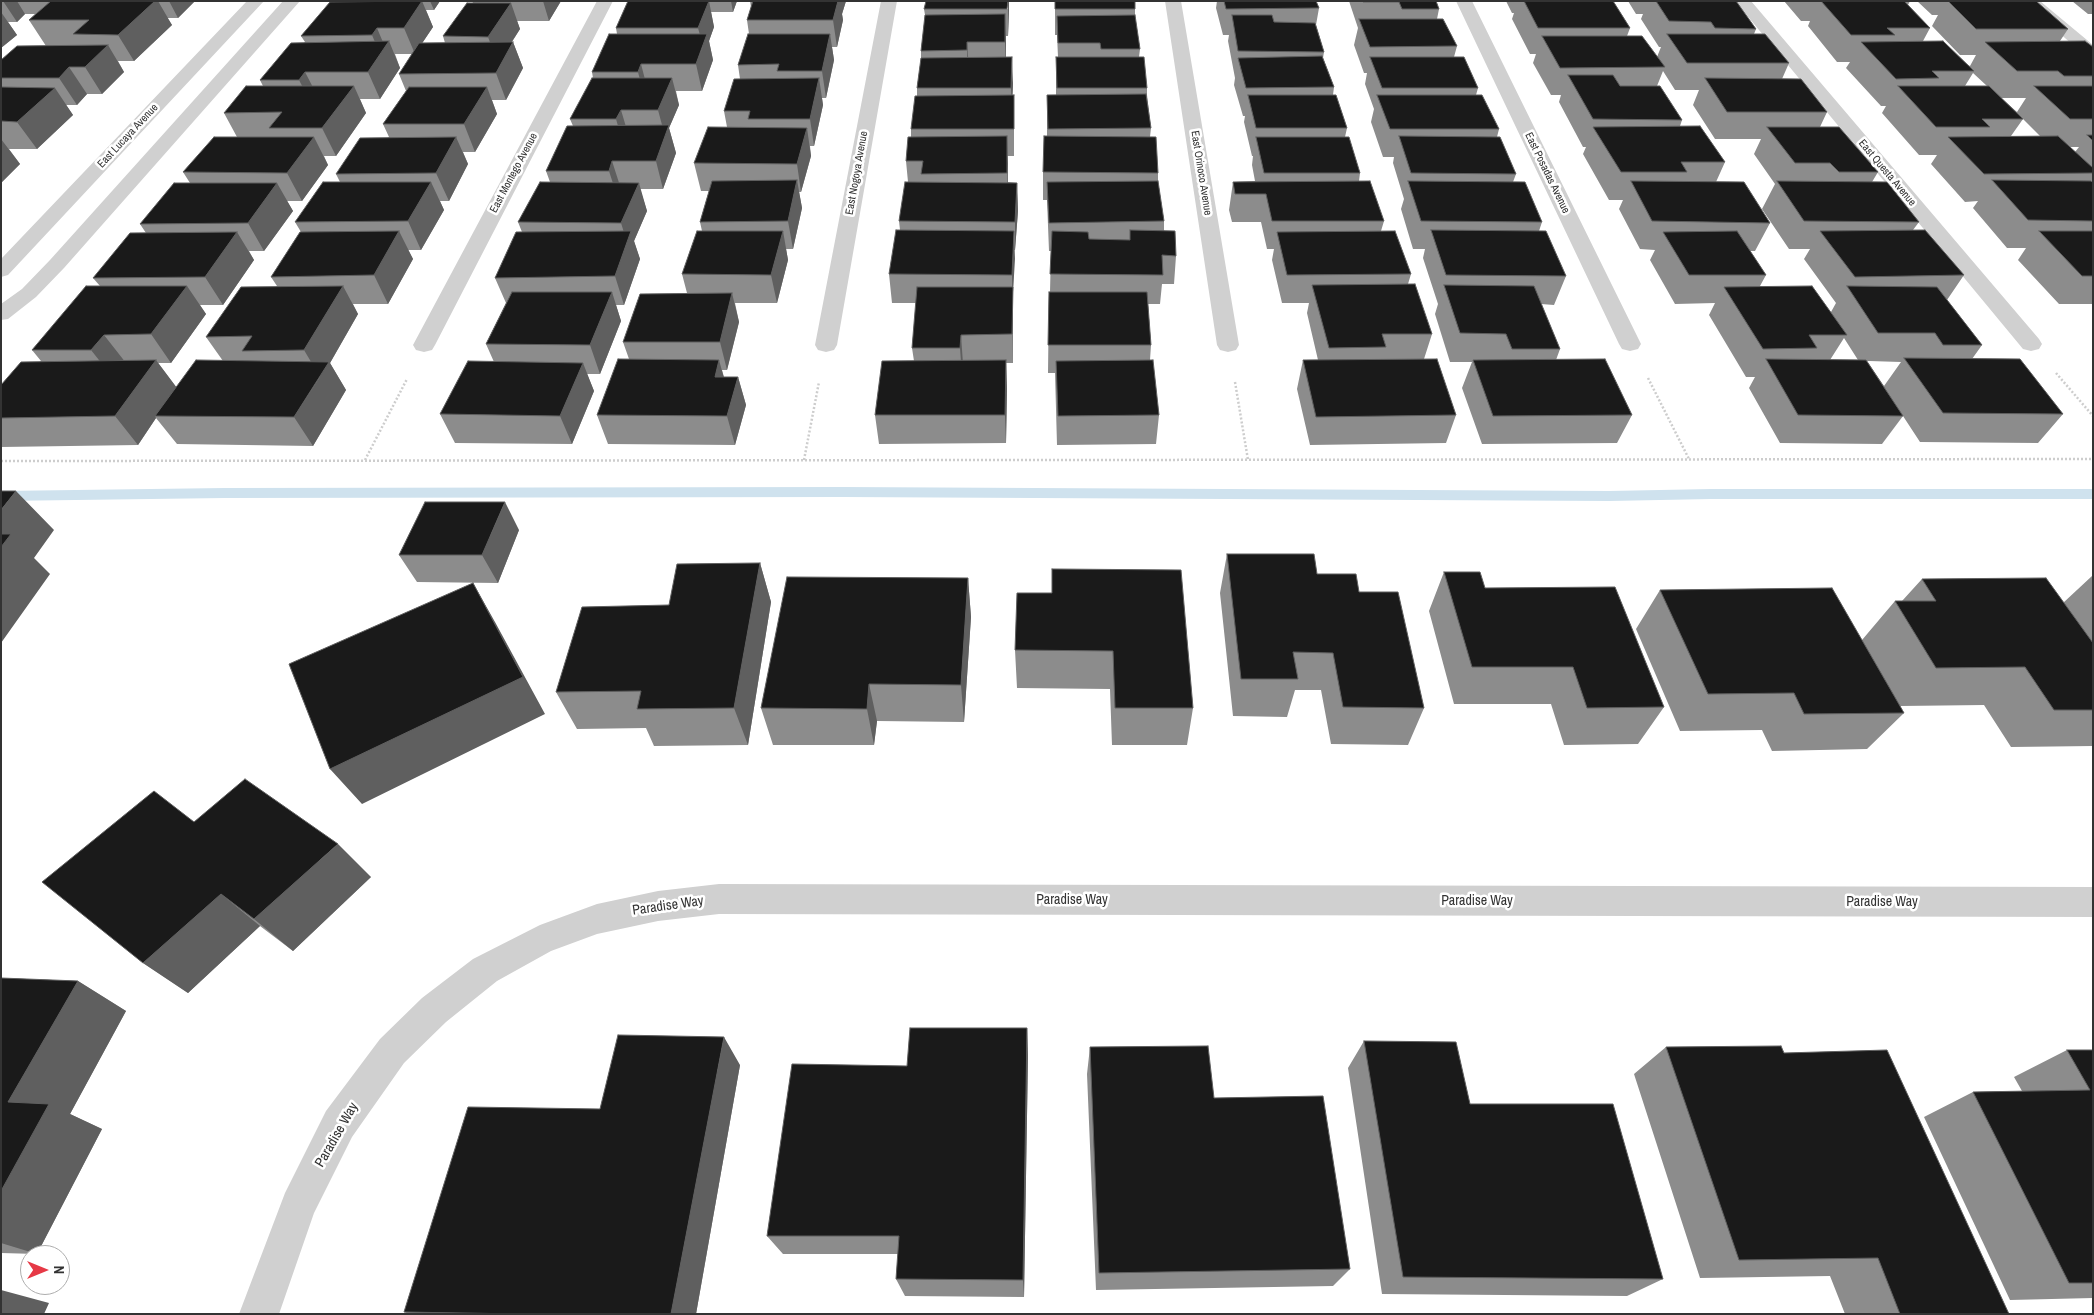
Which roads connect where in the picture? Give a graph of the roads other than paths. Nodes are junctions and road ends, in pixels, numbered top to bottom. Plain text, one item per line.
1 (605, 1) edge
2 (889, 1) edge
3 (1173, 1) edge
4 (1464, 1) edge
5 (1743, 1) edge
6 (2030, 1) edge
7 (291, 2) edge
8 (254, 3) edge
9 (2093, 54) edge
10 (125, 139) junction
11 (169, 139) junction
12 (1, 271) edge
13 (1, 314) edge
14 (1630, 344) road end
15 (2031, 344) road end
16 (424, 345) road end
17 (826, 345) road end
18 (1228, 345) road end
19 (2093, 902) edge
20 (259, 1314) edge

1 - 16 street, East Montego Avenue
2 - 17 street, East Nogoya Avenue
3 - 18 street, East Orinoco Avenue
4 - 14 street, East Posadas Avenue
5 - 15 street, East Questa Avenue
6 - 9 street
7 - 8 street
7 - 11 street
8 - 10 street, East Lucaya Avenue
10 - 11 street
10 - 12 street, East Lucaya Avenue
11 - 13 street
19 - 20 street, Paradise Way

